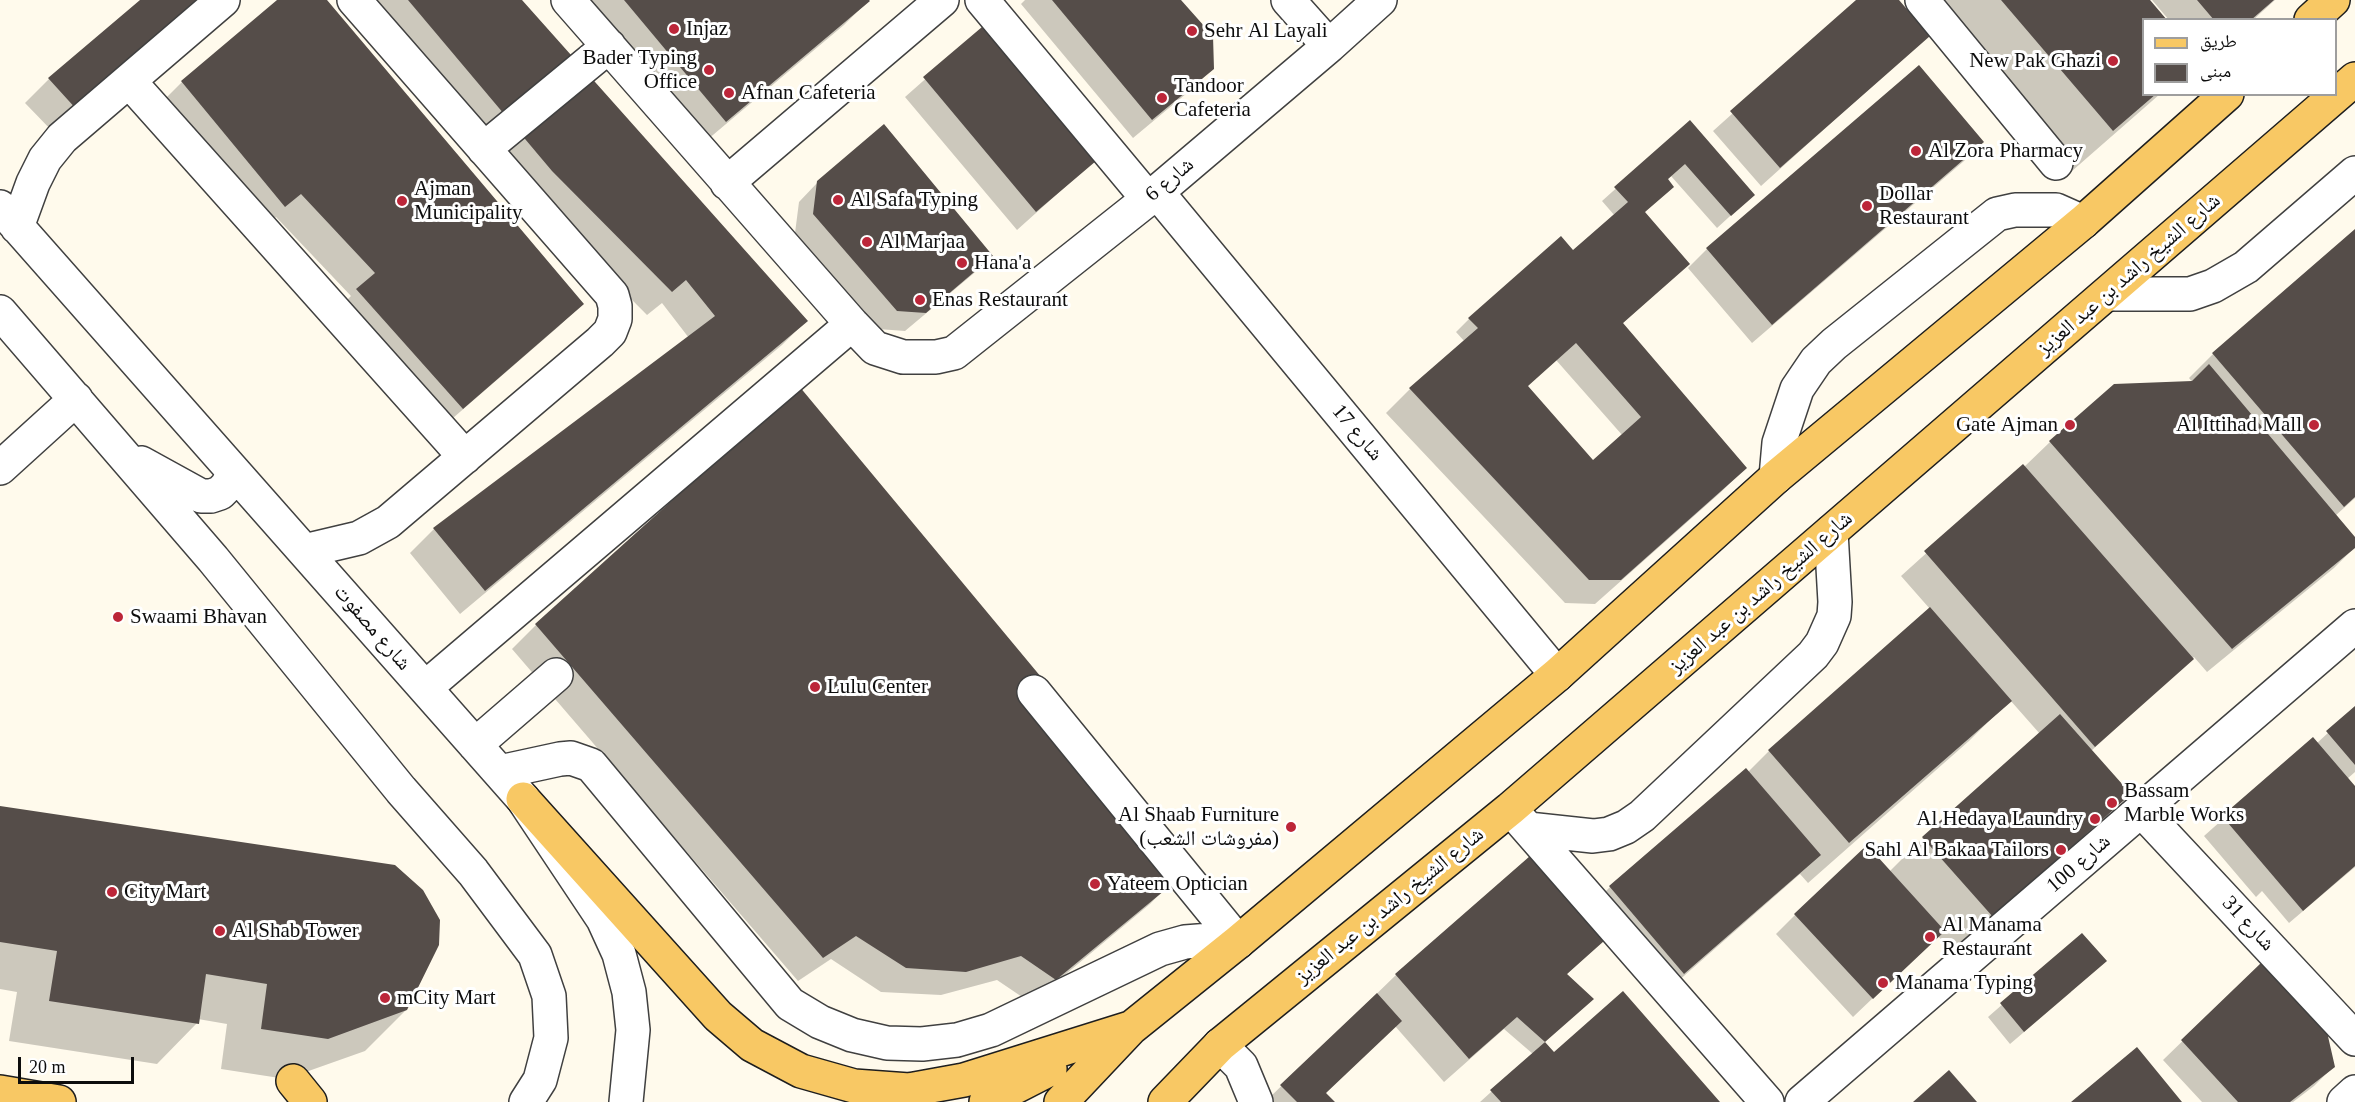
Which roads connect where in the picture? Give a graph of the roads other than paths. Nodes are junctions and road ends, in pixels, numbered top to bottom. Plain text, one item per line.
1 (223, 0) edge
2 (354, 0) edge
3 (568, 0) edge
4 (942, 0) edge
5 (982, 0) edge
6 (1288, 0) edge
7 (1380, 0) edge
8 (1922, 0) edge
9 (2333, 0) edge
10 (2313, 18) edge
11 (609, 45) junction
12 (1329, 46) junction
13 (2355, 80) edge
14 (129, 81) junction
15 (2224, 96) edge
16 (2337, 96) edge
17 (2337, 96) edge
18 (484, 149) junction
19 (2056, 163) dead end
20 (2355, 173) edge
21 (727, 183) junction
22 (1152, 195) junction
23 (9, 217) edge
24 (2083, 222) junction
25 (2108, 294) junction
26 (0, 312) edge
27 (852, 324) junction
28 (76, 399) junction
29 (122, 451) junction
30 (465, 457) junction
31 (0, 468) edge
32 (230, 468) junction
33 (1776, 477) junction
34 (1832, 532) junction
35 (304, 551) junction
36 (2355, 626) edge
37 (556, 675) dead end
38 (1557, 675) junction
39 (425, 688) junction
40 (1034, 692) dead end
41 (475, 745) junction
42 (500, 772) junction
43 (523, 799) junction
44 (2141, 810) junction
45 (1519, 819) junction
46 (1238, 942) junction
47 (1131, 1028) junction
48 (2355, 1039) edge
49 (1220, 1045) junction
50 (0, 1092) edge
51 (2355, 1092) edge
52 (59, 1102) edge
53 (526, 1102) edge
54 (626, 1102) edge
55 (986, 1102) edge
56 (1061, 1102) edge
57 (1165, 1102) edge
58 (1256, 1102) edge
59 (1767, 1102) edge
60 (1802, 1102) edge
61 (2344, 1102) edge

1 - 14 street
2 - 18 street
3 - 11 street
4 - 21 street
5 - 22 street, شارع 17
6 - 12 street
7 - 12 street, شارع 6
8 - 19 street
9 - 10 main road
11 - 18 street
11 - 21 street
12 - 22 street, شارع 6
13 - 17 main road, شارع الشيخ راشد بن عبد العزيز
14 - 23 street
14 - 30 street
15 - 24 main road
16 - 25 main road, شارع الشيخ راشد بن عبد العزيز
18 - 30 street
20 - 25 street
21 - 27 street
22 - 27 street, شارع 6
22 - 38 street, شارع 17
23 - 32 street, شارع مصفوت
24 - 33 main road
24 - 33 street
25 - 34 main road, شارع الشيخ راشد بن عبد العزيز
26 - 28 street
27 - 39 street
28 - 29 street
28 - 31 street
29 - 32 street
29 - 53 street
30 - 35 street
32 - 35 street, شارع مصفوت
33 - 38 main road
34 - 45 main road, شارع الشيخ راشد بن عبد العزيز
34 - 45 street
35 - 39 street, شارع مصفوت
36 - 44 street, شارع 100
37 - 41 street
38 - 46 main road
39 - 41 street, شارع مصفوت
40 - 46 street
41 - 42 street, شارع مصفوت
42 - 43 street, شارع مصفوت
42 - 46 street
43 - 47 main road
43 - 54 street, شارع مصفوت
44 - 48 street, شارع 31
44 - 60 street, شارع 100
45 - 49 main road, شارع الشيخ راشد بن عبد العزيز
45 - 59 street
46 - 47 main road
47 - 55 main road
47 - 56 main road
49 - 57 main road, شارع الشيخ راشد بن عبد العزيز
49 - 58 street
50 - 52 main road
51 - 61 street

